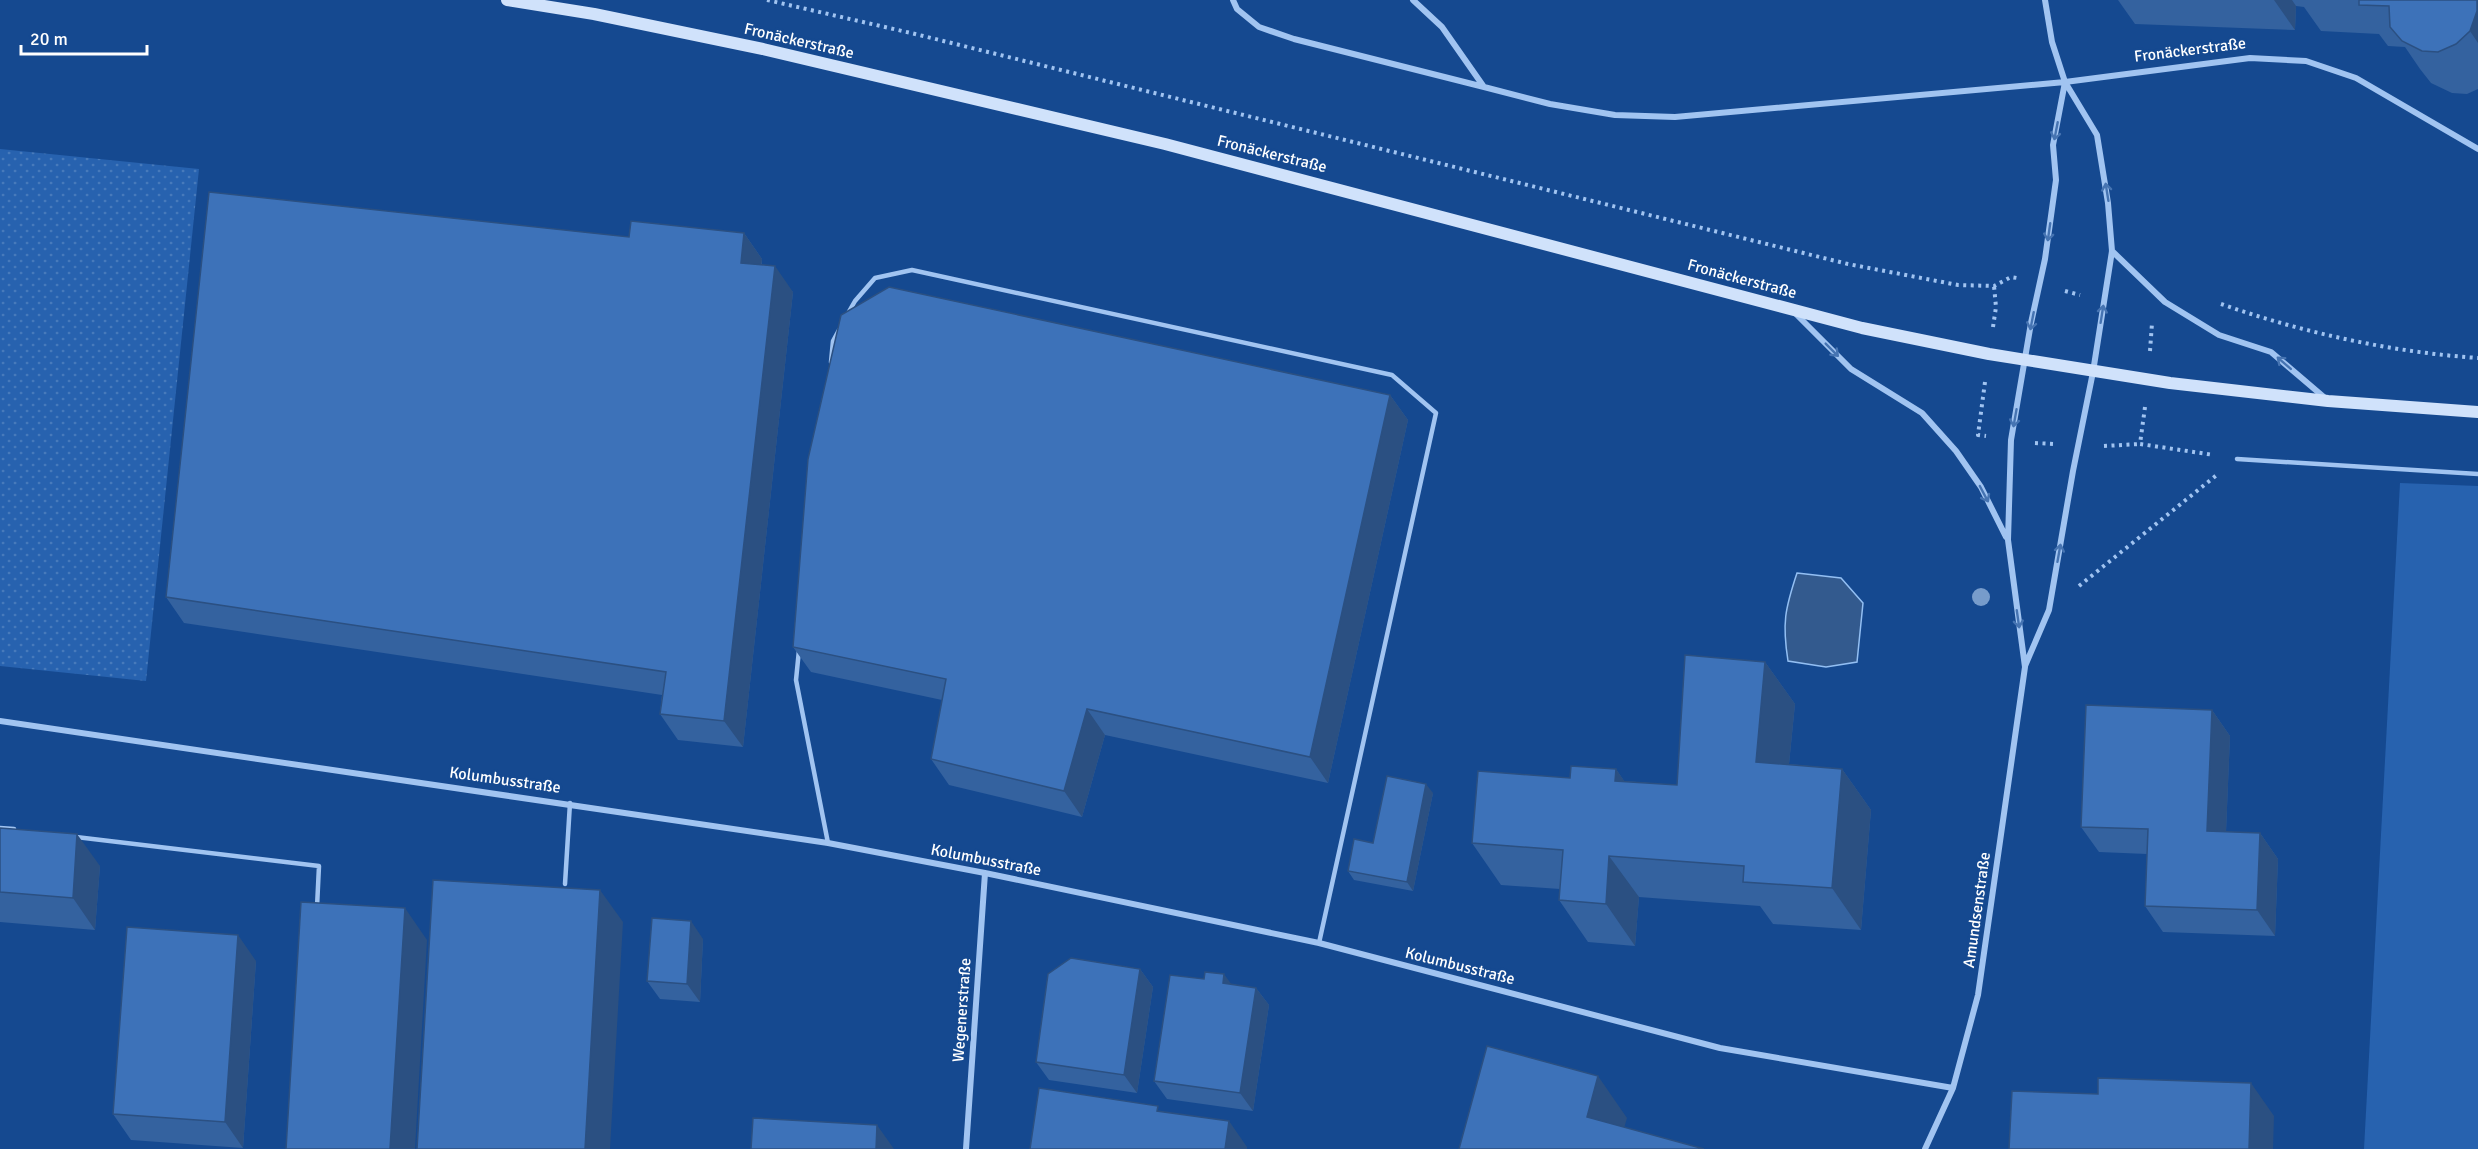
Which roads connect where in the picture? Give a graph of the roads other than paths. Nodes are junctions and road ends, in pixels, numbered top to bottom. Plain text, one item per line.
1 (507, 0) edge
2 (1233, 0) edge
3 (1413, 0) edge
4 (2045, 0) edge
5 (2065, 82) junction
6 (1484, 87) junction
7 (2478, 149) edge
8 (2112, 251) junction
9 (1790, 309) junction
10 (2025, 360) junction
11 (830, 364) edge
12 (2093, 372) junction
13 (2328, 401) junction
14 (2478, 411) edge
15 (2237, 459) road end
16 (2478, 474) edge
17 (2008, 540) junction
18 (800, 645) edge
19 (2025, 667) junction
20 (0, 721) edge
21 (570, 803) junction
22 (0, 828) edge
23 (24, 831) edge
24 (71, 836) edge
25 (828, 843) junction
26 (985, 873) junction
27 (565, 884) dead end
28 (316, 914) edge
29 (1319, 943) junction
30 (1953, 1088) junction
31 (966, 1149) edge
32 (1925, 1149) edge

1 - 9 main road, Fronäckerstraße
2 - 6 street, Fronäckerstraße
3 - 6 street
4 - 5 street
5 - 6 street, Fronäckerstraße
5 - 7 street, Fronäckerstraße
8 -> 5 street
5 -> 10 street
12 -> 8 street
13 -> 8 street
9 - 10 main road, Fronäckerstraße
9 -> 17 street
10 - 12 main road, Fronäckerstraße
10 -> 17 street, Amundsenstraße
11 - 29 lane
12 - 13 main road, Fronäckerstraße
19 -> 12 street, Amundsenstraße
13 - 14 main road, Fronäckerstraße
15 - 16 lane
17 -> 19 street, Amundsenstraße
18 - 25 lane
19 - 30 street, Amundsenstraße
20 - 21 street, Kolumbusstraße
21 - 25 street, Kolumbusstraße
21 - 27 lane
22 - 23 lane
24 - 28 lane
25 - 26 street, Kolumbusstraße
26 - 29 street, Kolumbusstraße
26 - 31 street, Wegenerstraße
29 - 30 street, Kolumbusstraße
30 - 32 street, Amundsenstraße

